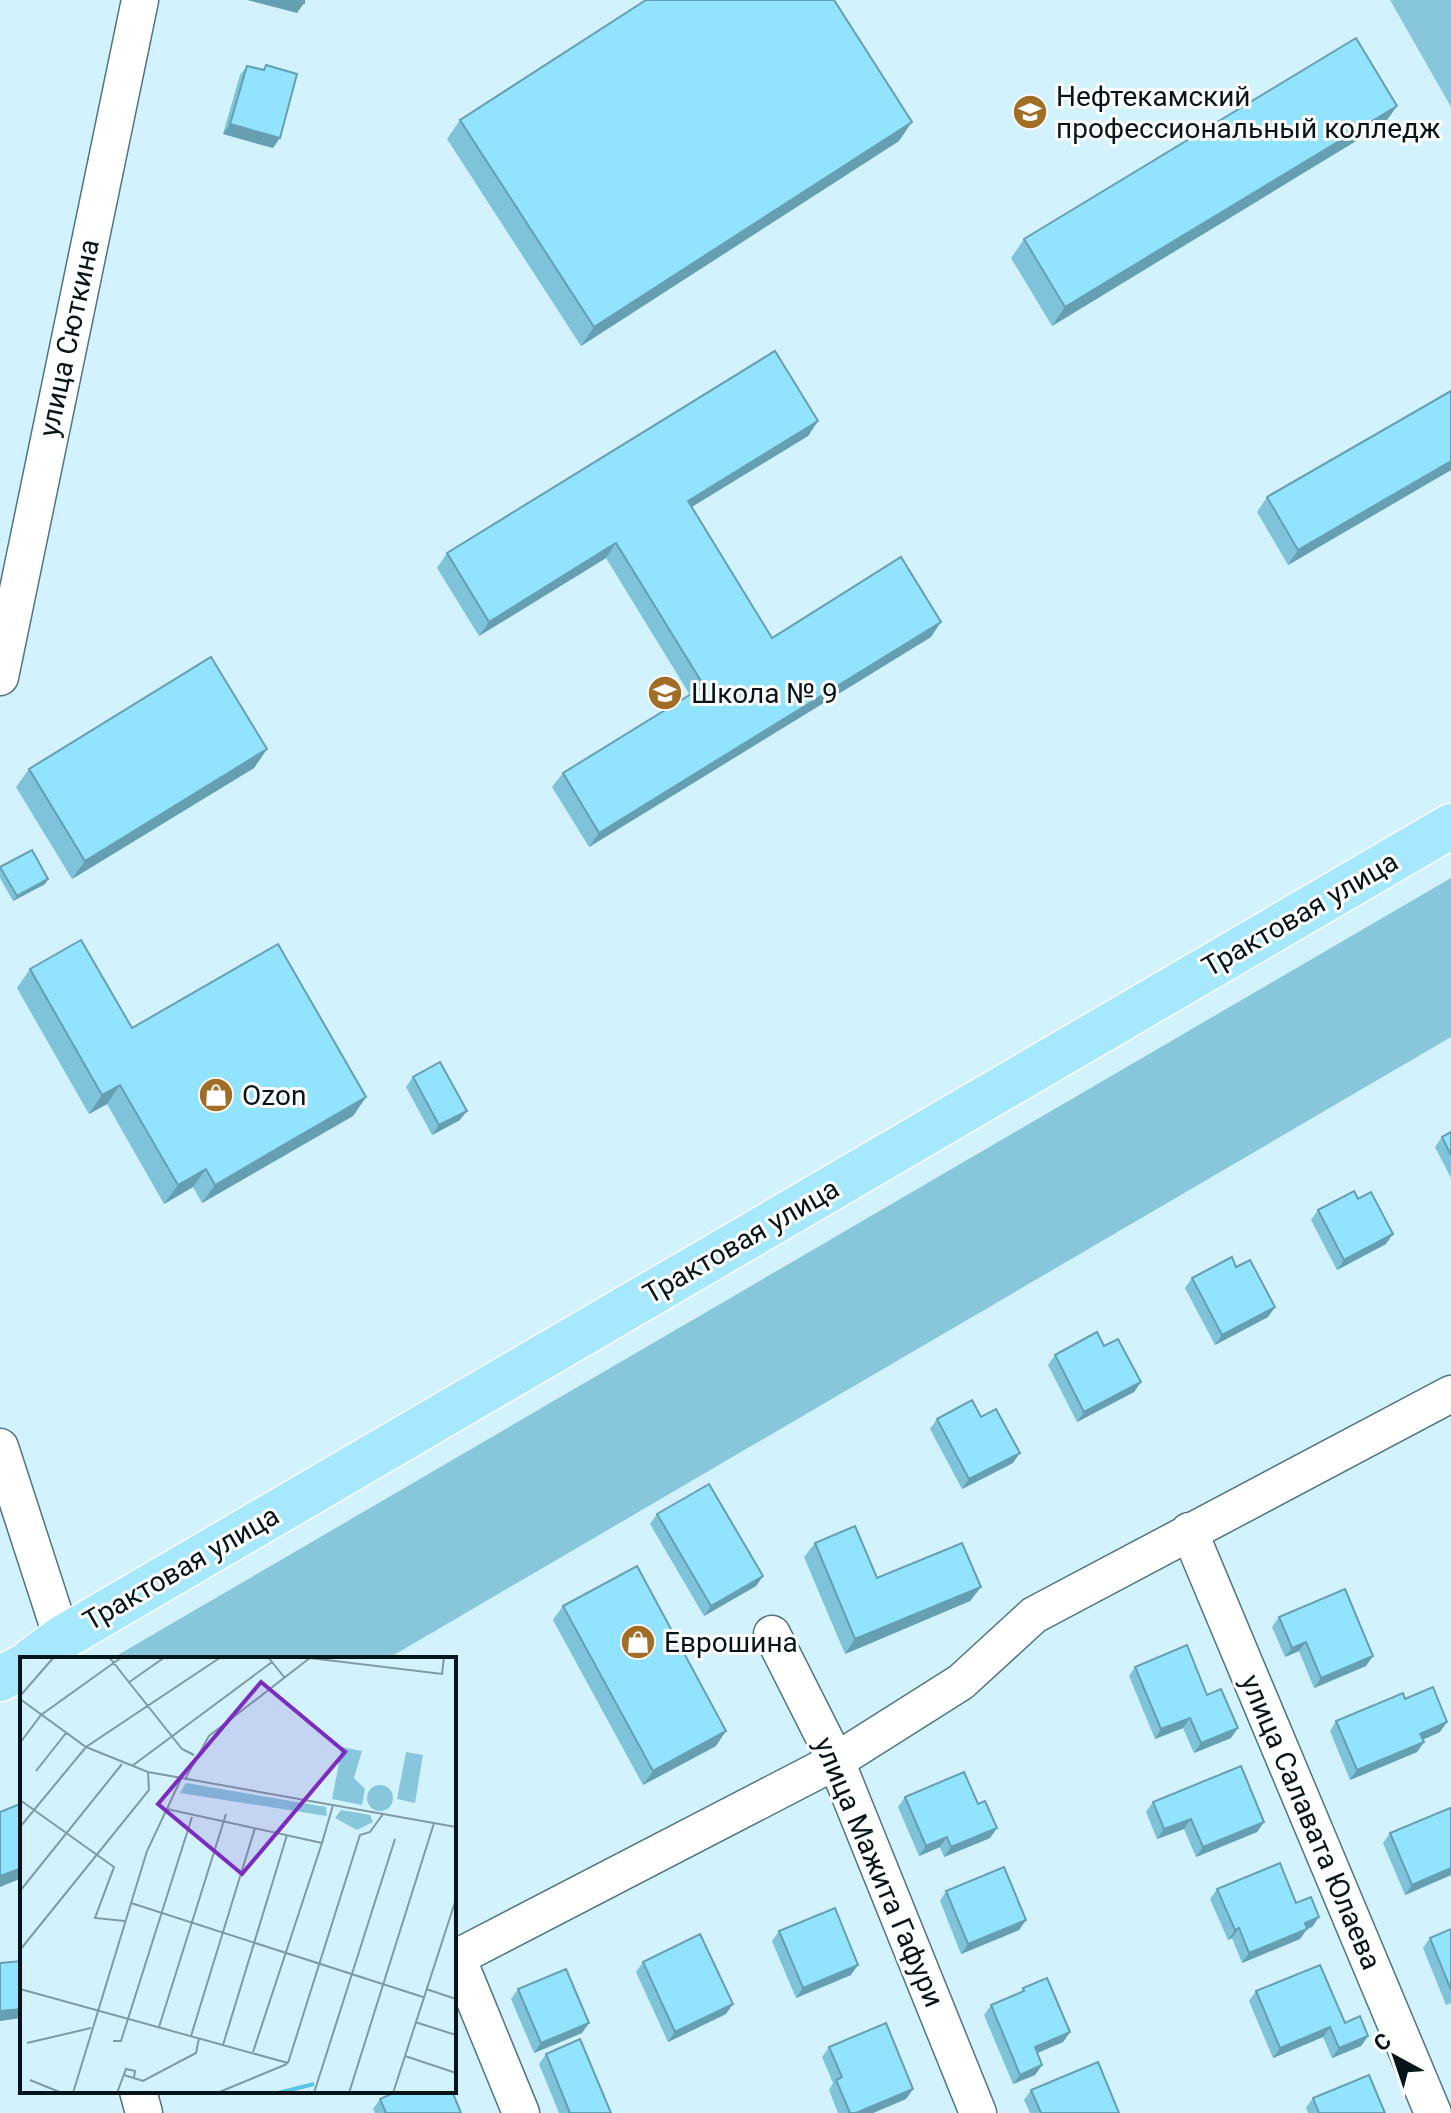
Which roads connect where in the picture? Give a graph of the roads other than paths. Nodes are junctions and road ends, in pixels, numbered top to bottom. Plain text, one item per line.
1 (140, 0) edge
2 (0, 677) edge
3 (1451, 826) edge
4 (1451, 1394) edge
5 (0, 1447) edge
6 (1189, 1531) junction
7 (772, 1634) dead end
8 (47, 1648) edge
9 (20, 1668) edge
10 (0, 1679) edge
11 (836, 1761) junction
12 (456, 1958) edge
13 (139, 2093) edge
14 (144, 2113) edge
15 (521, 2113) edge
16 (978, 2113) edge
17 (1433, 2113) edge

1 - 2 street, улица Сюткина
3 - 8 main road, Трактовая улица
4 - 6 street
5 - 8 street
6 - 11 street
6 - 17 street, улица Салавата Юлаева
7 - 11 street, улица Мажита Гафури
9 - 10 main road
11 - 12 street
11 - 16 street, улица Мажита Гафури
12 - 15 street
13 - 14 street

